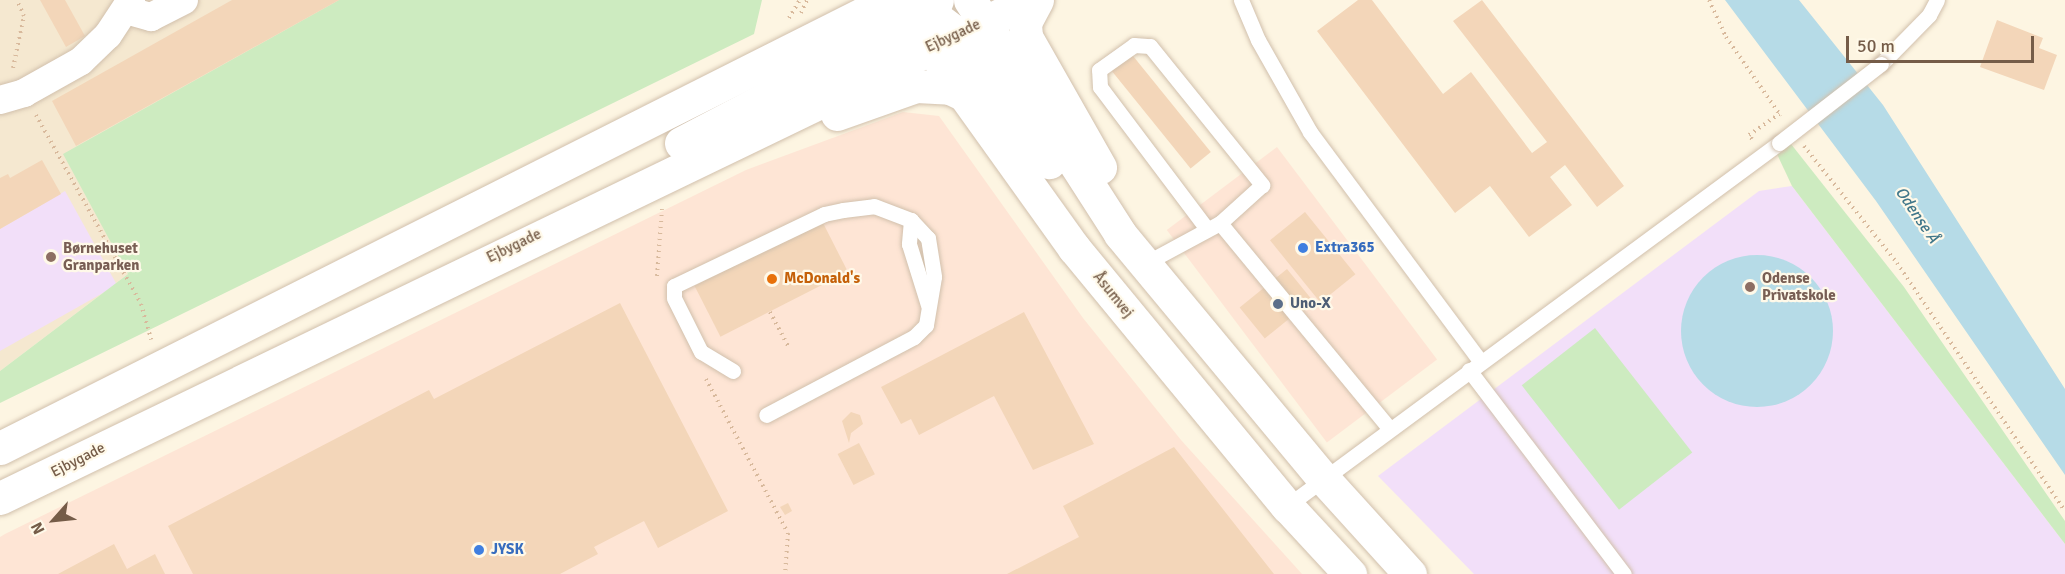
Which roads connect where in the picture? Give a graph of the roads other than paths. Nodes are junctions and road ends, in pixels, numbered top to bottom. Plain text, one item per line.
1 (184, 0) edge
2 (1031, 0) edge
3 (1037, 0) edge
4 (1937, 0) edge
5 (1243, 1) edge
6 (128, 5) edge
7 (850, 11) edge
8 (935, 12) edge
9 (965, 95) junction
10 (12, 97) edge
11 (745, 136) junction
12 (1213, 226) junction
13 (1120, 234) junction
14 (522, 242) junction
15 (1144, 264) junction
16 (1474, 366) junction
17 (733, 371) dead end
18 (766, 415) dead end
19 (1389, 428) junction
20 (0, 448) edge
21 (1322, 477) junction
22 (0, 498) edge
23 (1287, 506) junction
24 (1350, 574) edge
25 (1410, 574) edge
26 (1624, 574) edge

1 - 6 street
2 - 8 main road, Ejbygade
3 - 13 main road
4 - 16 lane, bridge
5 - 16 lane
6 - 10 street
7 - 8 main road, Ejbygade
7 - 20 main road, Ejbygade
8 - 9 main road, Åsumvej
8 - 11 main road, Ejbygade
8 - 13 main road
8 - 14 main road
9 - 11 main road
9 - 23 main road, Åsumvej
11 - 14 main road, Ejbygade
12 - 12 lane
12 - 15 lane
12 - 19 lane
13 - 15 main road
14 - 22 main road, Ejbygade
15 - 21 main road
16 - 19 lane
16 - 26 lane
17 - 18 lane
19 - 21 lane
21 - 23 lane
21 - 25 main road
23 - 24 main road, Åsumvej

